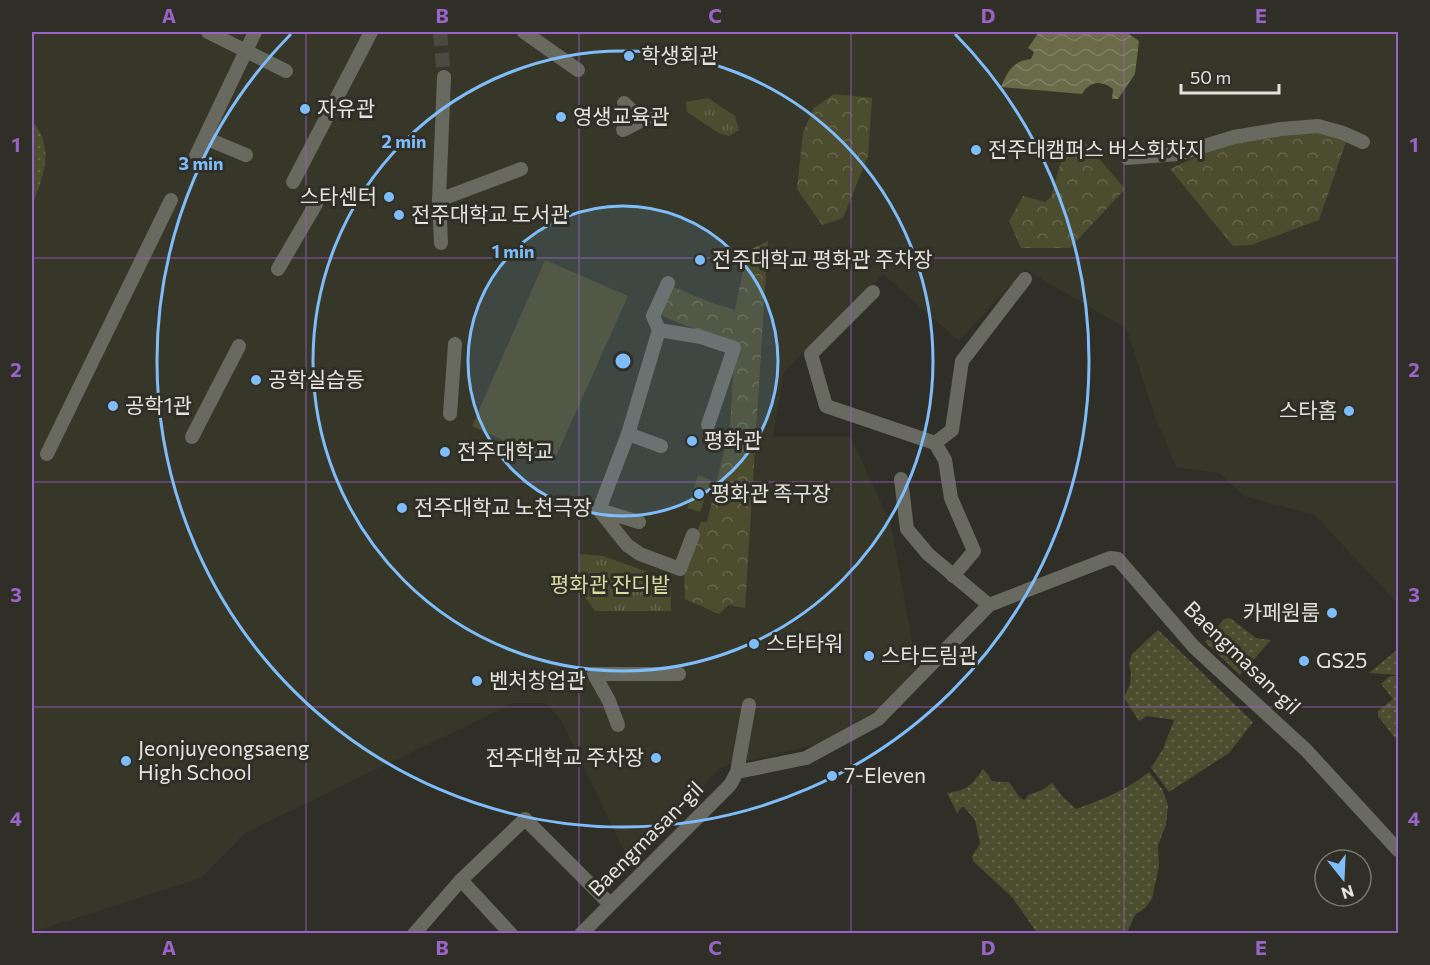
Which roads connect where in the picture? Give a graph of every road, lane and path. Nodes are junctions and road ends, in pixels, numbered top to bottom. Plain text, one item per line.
1 (208, 32) edge
2 (255, 32) edge
3 (371, 32) edge
4 (524, 32) edge
5 (245, 50) junction
6 (578, 70) dead end
7 (286, 71) dead end
8 (444, 77) tunnel mouth
9 (624, 103) dead end
10 (622, 130) dead end
11 (205, 138) junction
12 (1363, 142) dead end
13 (246, 156) dead end
14 (1127, 158) dead end
15 (194, 160) dead end
16 (521, 169) dead end
17 (293, 182) dead end
18 (171, 200) dead end
19 (439, 200) junction
20 (316, 204) dead end
21 (441, 243) dead end
22 (278, 269) dead end
23 (1025, 279) dead end
24 (668, 283) dead end
25 (873, 292) dead end
26 (659, 330) junction
27 (455, 344) dead end
28 (239, 346) dead end
29 (450, 414) dead end
30 (708, 425) dead end
31 (628, 434) junction
32 (192, 437) dead end
33 (935, 443) junction
34 (661, 446) dead end
35 (47, 454) dead end
36 (901, 479) dead end
37 (599, 510) junction
38 (639, 522) dead end
39 (693, 535) dead end
40 (953, 576) junction
41 (989, 605) junction
42 (679, 674) dead end
43 (749, 705) dead end
44 (618, 725) dead end
45 (737, 772) junction
46 (1398, 850) edge
47 (461, 880) junction
48 (610, 904) junction
49 (414, 933) edge
50 (511, 933) edge
51 (581, 933) edge

1 - 5 street
2 - 5 street
3 - 17 street
4 - 6 street
5 - 7 street
5 - 11 street
8 - 19 street
9 - 10 street
11 - 13 street
11 - 15 street
12 - 14 street
16 - 19 street
18 - 35 street
19 - 21 street
20 - 22 street
23 - 33 street
24 - 26 street
25 - 33 street
26 - 30 street
26 - 31 street
27 - 29 street
28 - 32 street
31 - 34 street
31 - 37 street
33 - 40 street
36 - 40 street
37 - 38 street
37 - 39 street
40 - 41 street
41 - 45 street, Baengmasan-gil
41 - 46 street, Baengmasan-gil
42 - 44 street
43 - 45 street, Baengmasan-gil
45 - 48 street, Baengmasan-gil
47 - 48 street
47 - 49 street
47 - 50 street
48 - 51 street, Baengmasan-gil

